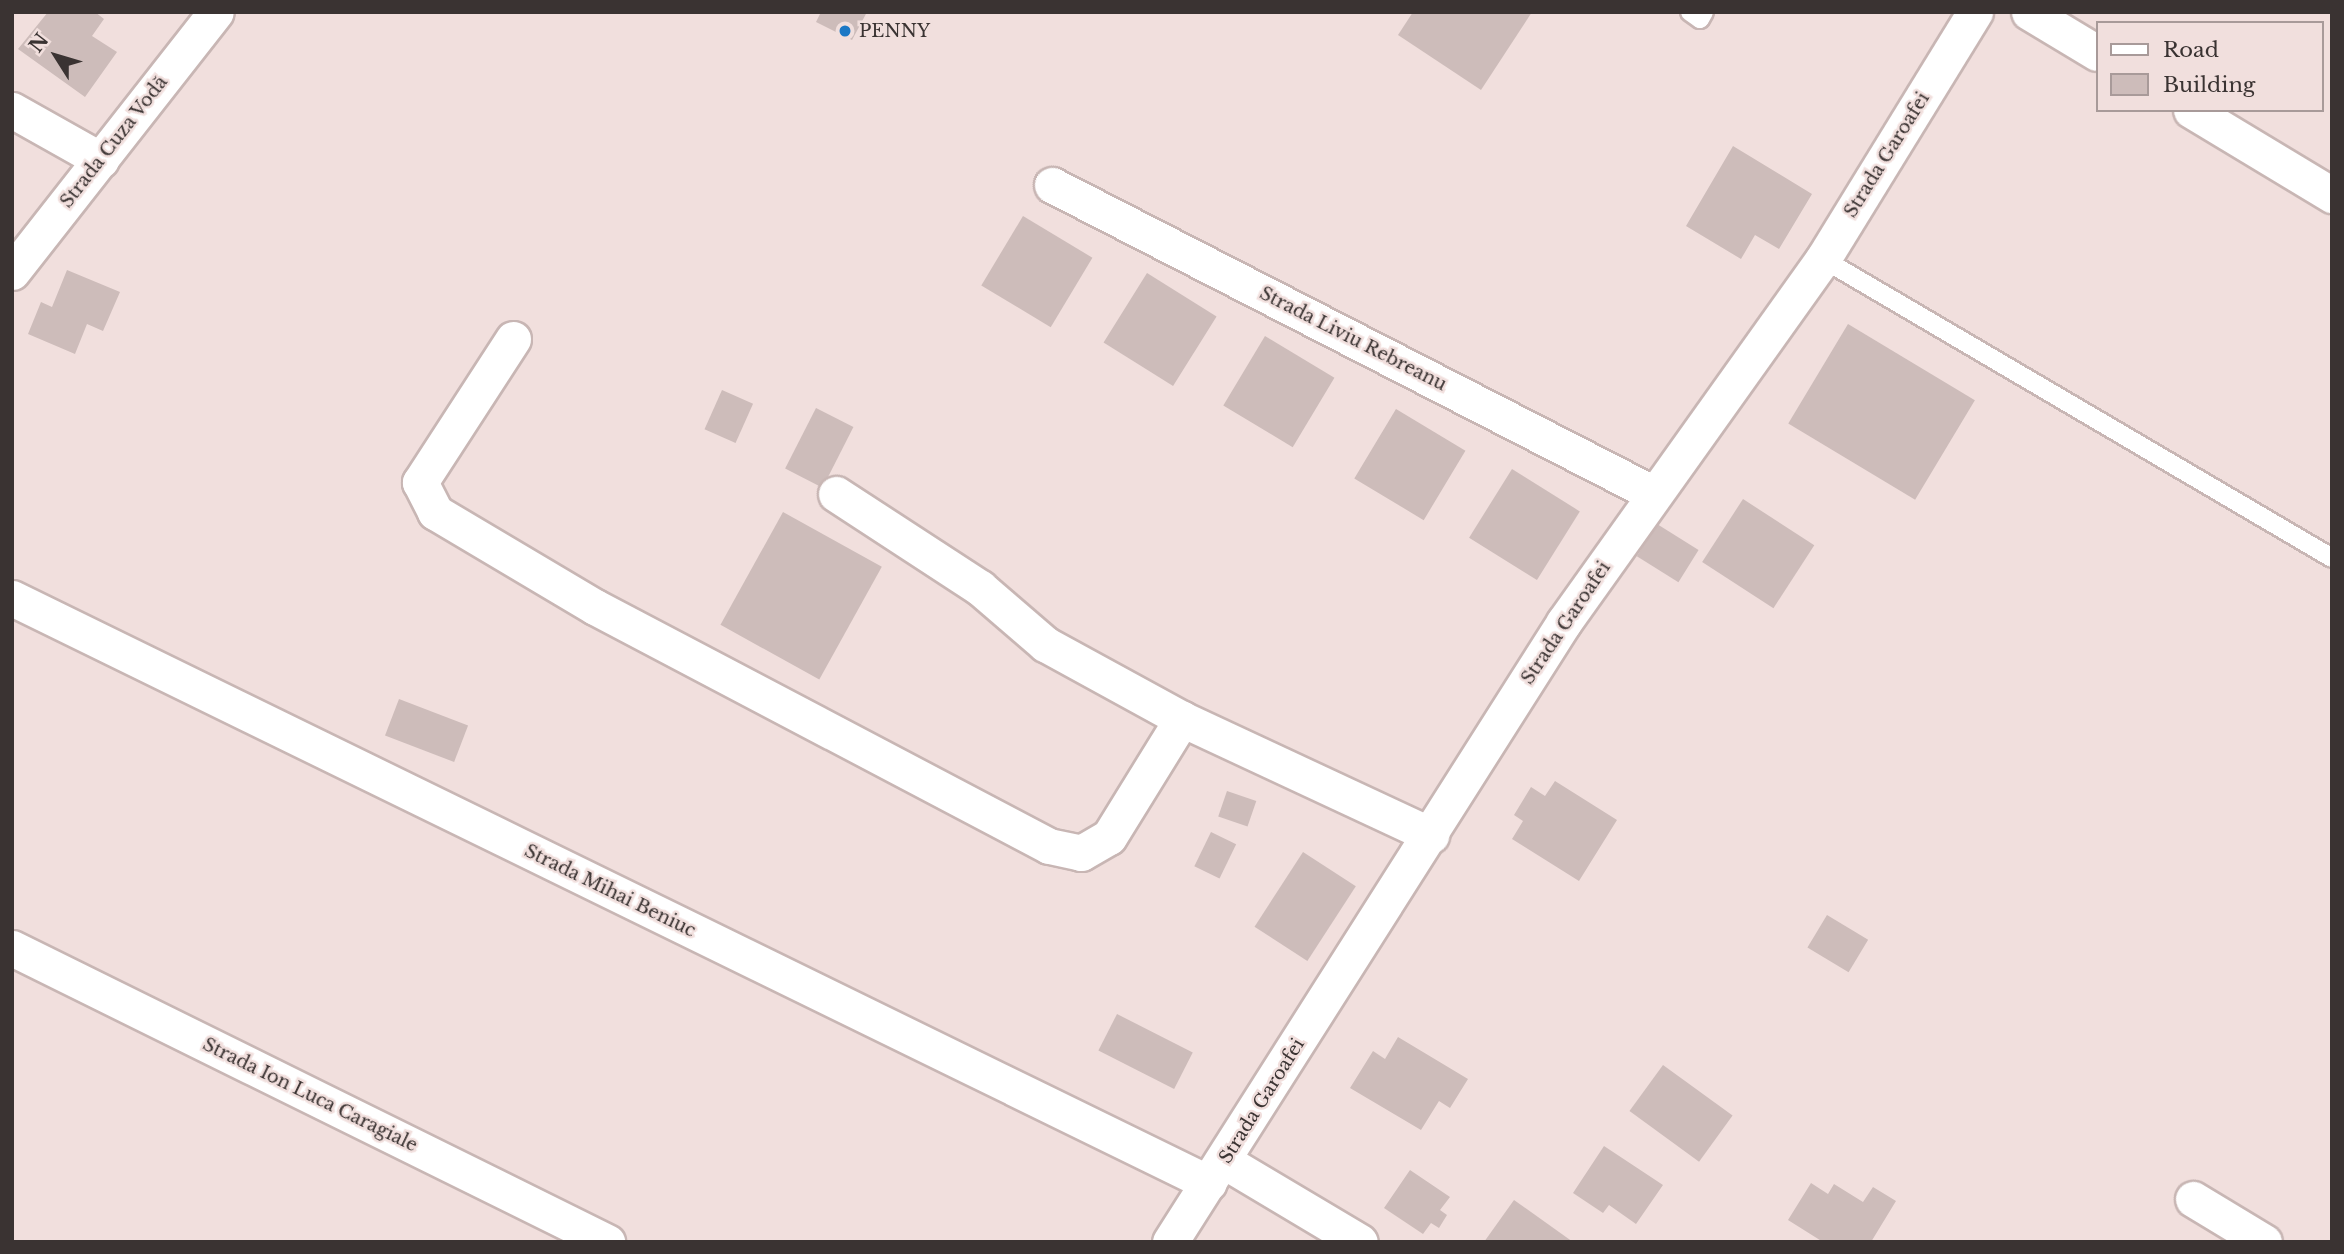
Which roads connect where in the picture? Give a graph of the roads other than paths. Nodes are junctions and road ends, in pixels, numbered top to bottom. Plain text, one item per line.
1 (216, 12) edge
2 (1690, 12) edge
3 (1704, 12) edge
4 (1975, 12) edge
5 (2029, 12) edge
6 (2096, 52) edge
7 (12, 110) edge
8 (2195, 112) edge
9 (101, 160) junction
10 (1052, 185) dead end
11 (2332, 195) edge
12 (1823, 259) junction
13 (12, 272) edge
14 (513, 339) dead end
15 (836, 494) dead end
16 (1654, 494) junction
17 (2332, 558) edge
18 (12, 598) edge
19 (1182, 719) junction
20 (1431, 835) junction
21 (12, 947) edge
22 (1217, 1172) junction
23 (2193, 1199) dead end
24 (607, 1242) edge
25 (1170, 1242) edge
26 (1360, 1242) edge
27 (2264, 1242) edge

1 - 9 street, Strada Cuza Vodă
2 - 3 lane
4 - 12 street, Strada Garoafei
5 - 6 street
7 - 9 street
8 - 11 street
9 - 13 street, Strada Cuza Vodă
10 - 16 street, Strada Liviu Rebreanu
12 - 16 street, Strada Garoafei
12 - 17 lane
14 - 19 street
15 - 19 street
16 - 20 street, Strada Garoafei
18 - 22 street, Strada Mihai Beniuc
19 - 20 street
20 - 22 street, Strada Garoafei
21 - 24 street, Strada Ion Luca Caragiale
22 - 25 street, Strada Garoafei
22 - 26 street, Strada Mihai Beniuc
23 - 27 street

